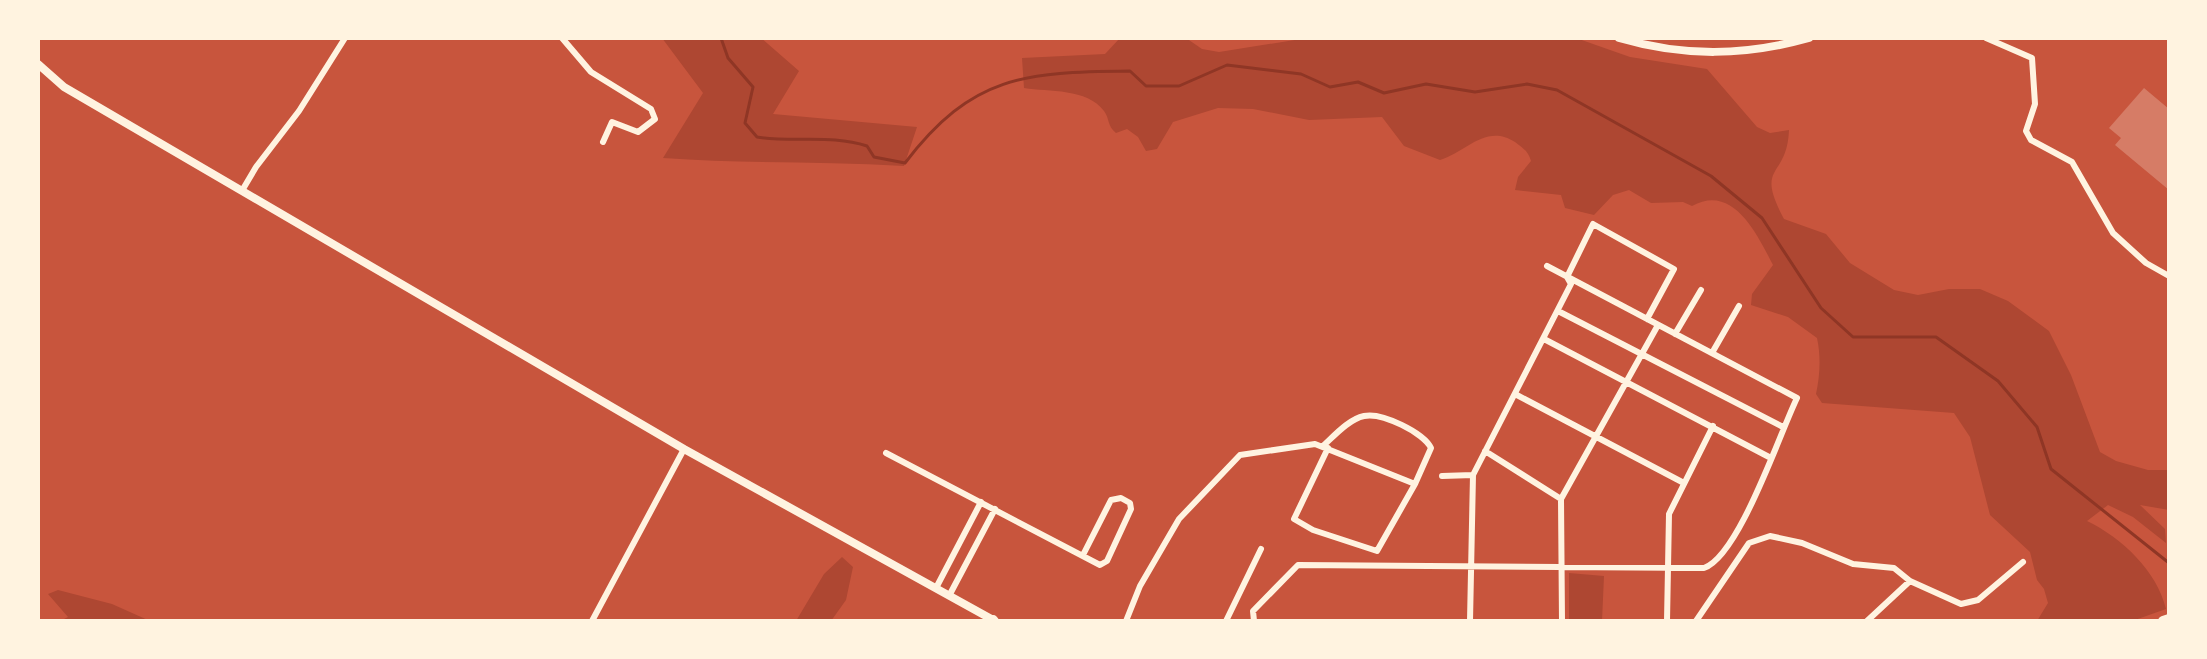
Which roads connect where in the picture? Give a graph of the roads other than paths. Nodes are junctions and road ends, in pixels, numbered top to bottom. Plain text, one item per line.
1 (345, 38) edge
2 (562, 38) edge
3 (1619, 38) edge
4 (1809, 38) edge
5 (1986, 38) edge
6 (38, 64) edge
7 (603, 142) dead end
8 (243, 189) junction
9 (1547, 266) dead end
10 (2169, 276) edge
11 (1567, 277) junction
12 (1701, 290) dead end
13 (1739, 306) dead end
14 (1558, 311) junction
15 (1647, 319) junction
16 (1658, 325) junction
17 (1675, 334) junction
18 (1544, 339) junction
19 (1641, 351) junction
20 (1712, 353) junction
21 (1624, 383) junction
22 (1515, 394) junction
23 (1713, 426) junction
24 (1783, 427) junction
25 (1596, 438) junction
26 (1326, 447) junction
27 (684, 449) junction
28 (1485, 451) junction
29 (886, 453) dead end
30 (1769, 457) junction
31 (1473, 475) junction
32 (1442, 476) dead end
33 (1682, 482) junction
34 (1415, 484) junction
35 (1561, 499) junction
36 (981, 502) junction
37 (995, 509) junction
38 (1261, 549) dead end
39 (1083, 555) junction
40 (2023, 562) dead end
41 (1667, 566) junction
42 (1469, 568) junction
43 (1563, 569) junction
44 (1910, 581) junction
45 (936, 588) junction
46 (949, 596) junction
47 (2169, 619) edge
48 (592, 621) edge
49 (994, 621) edge
50 (1126, 621) edge
51 (1226, 621) edge
52 (1254, 621) edge
53 (1470, 621) edge
54 (1562, 621) edge
55 (1667, 621) edge
56 (1696, 621) edge
57 (1867, 621) edge
58 (2163, 621) edge

1 - 8 street
2 - 7 street
3 - 4 main road
5 - 10 street
6 - 8 main road
8 - 27 main road
9 - 11 street
11 - 14 street
11 - 15 street
11 - 15 street
12 - 17 street
13 - 20 street
14 - 18 street
14 - 19 street
15 - 16 street
16 - 17 street
16 - 19 street
17 - 20 street
18 - 21 street
18 - 22 street
19 - 21 street
19 - 24 street
20 - 24 street
21 - 23 street
21 - 25 street
22 - 25 street
22 - 28 street
23 - 30 street
23 - 33 street
24 - 30 street
25 - 33 street
25 - 35 street
26 - 34 street
26 - 34 street
26 - 34 street
26 - 50 street
27 - 45 main road
27 - 48 street
28 - 31 street
28 - 35 street
29 - 36 street
30 - 41 street
31 - 32 street
31 - 42 street
33 - 41 street
35 - 43 street
36 - 37 street
36 - 45 street
37 - 39 street
37 - 46 street
38 - 51 street
39 - 39 street
40 - 44 street
41 - 43 street
41 - 55 street
42 - 43 street
42 - 52 street
42 - 53 street
43 - 54 street
44 - 56 street
44 - 57 street
45 - 46 main road
46 - 49 main road
47 - 58 highway

